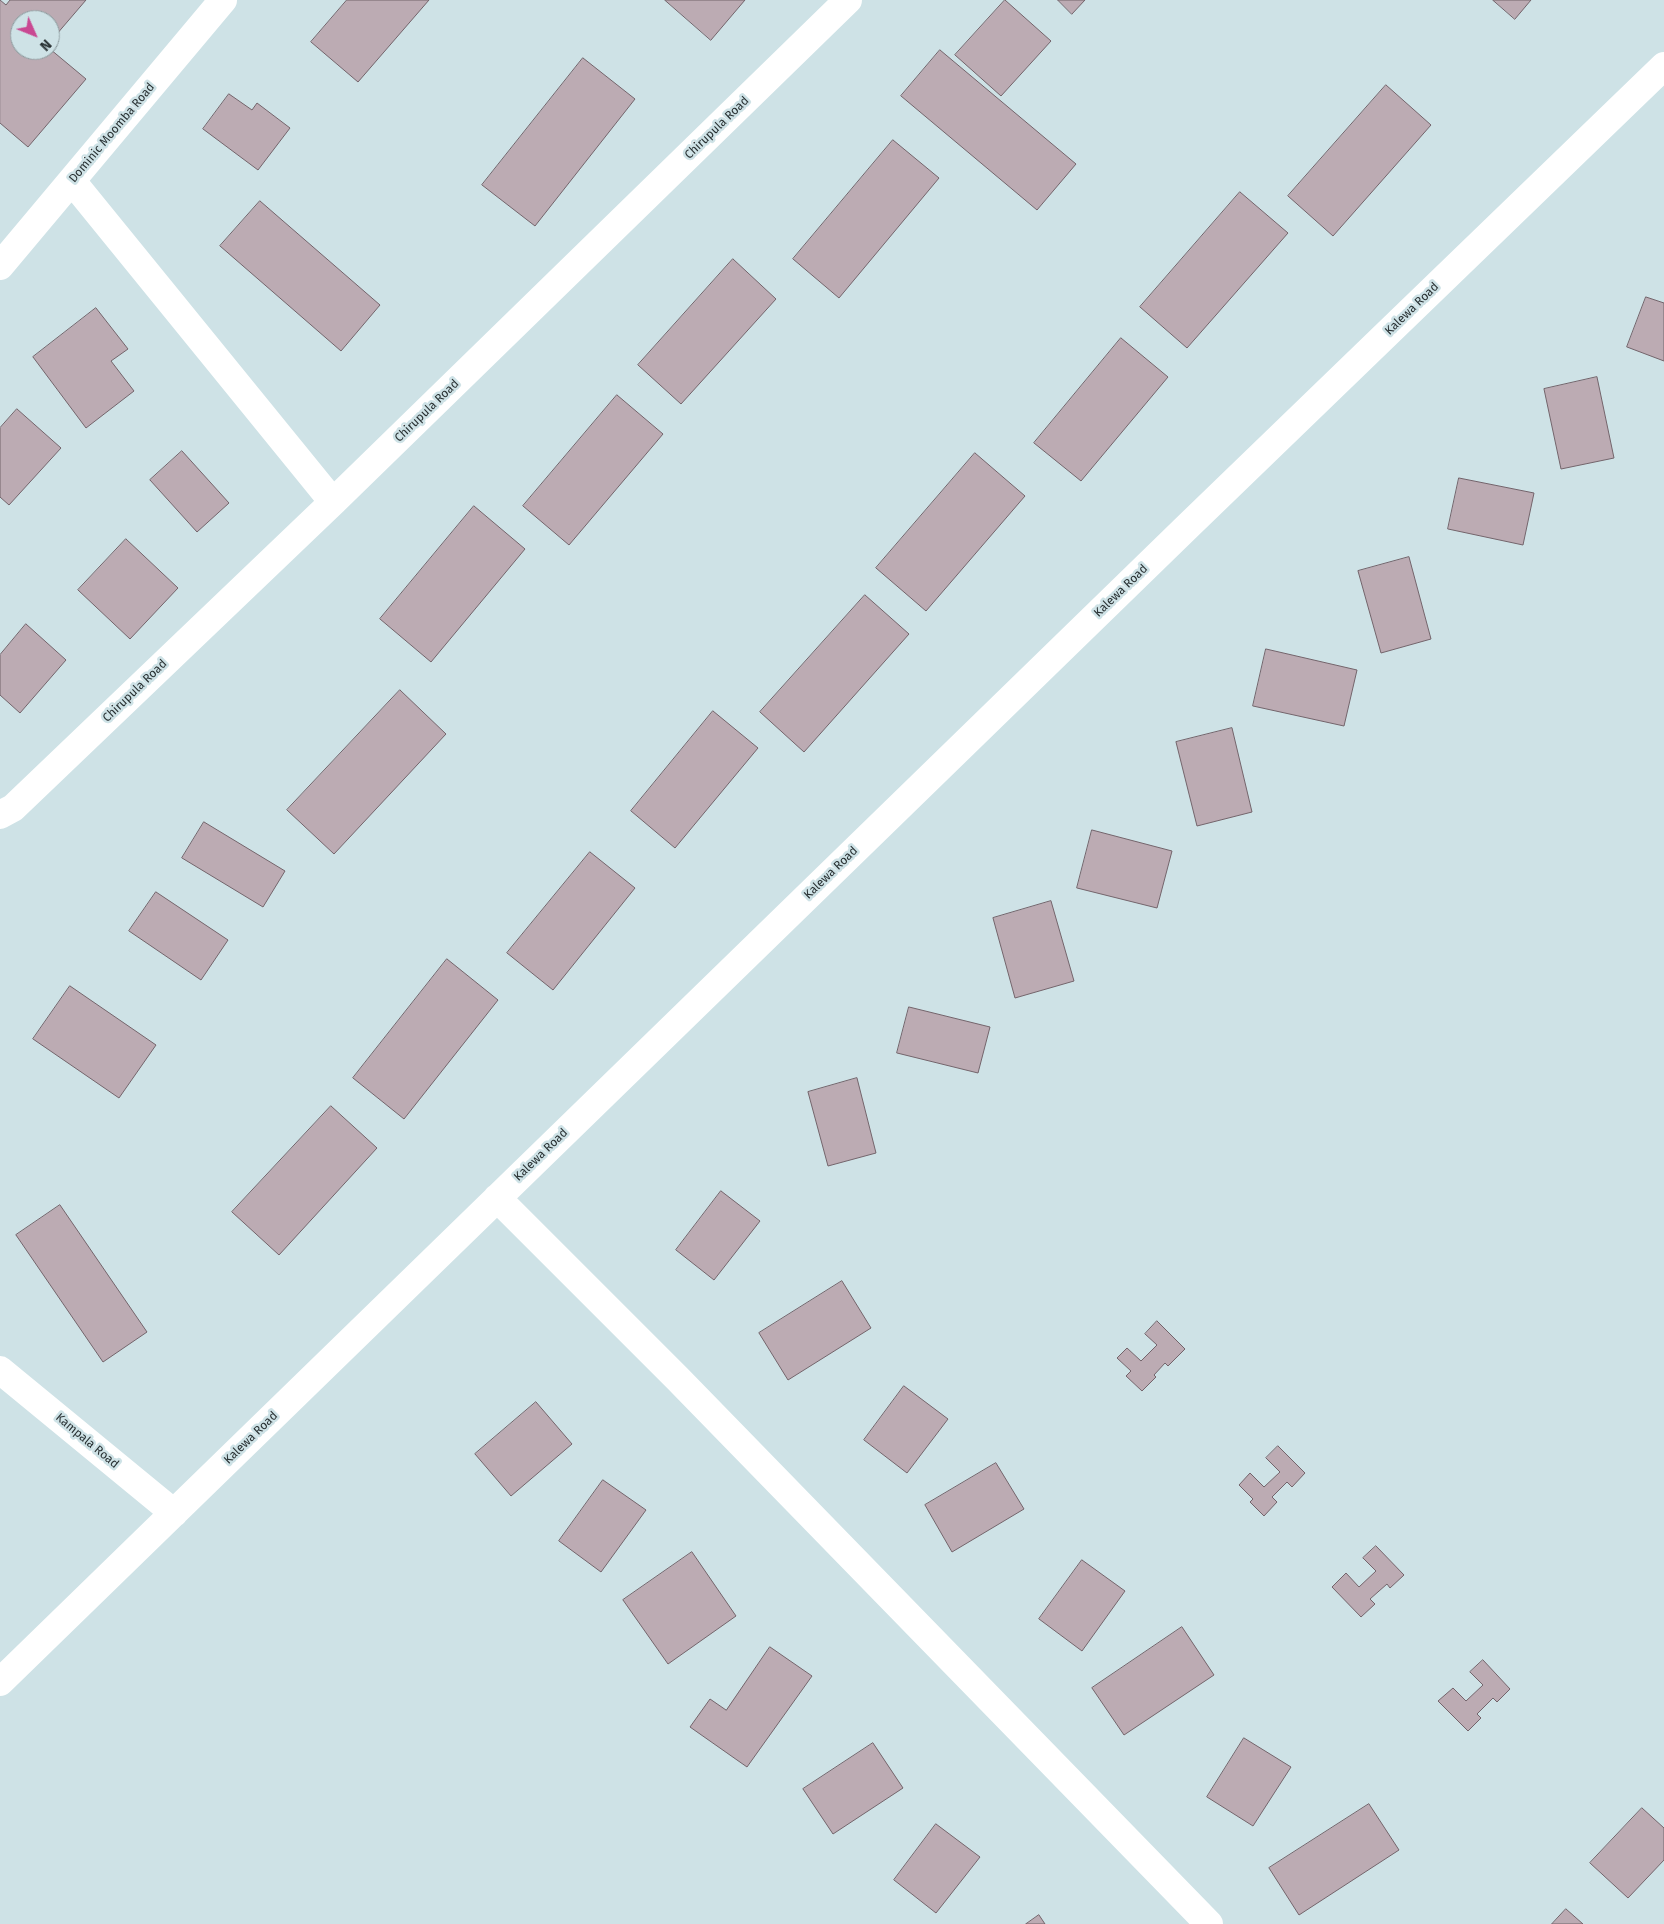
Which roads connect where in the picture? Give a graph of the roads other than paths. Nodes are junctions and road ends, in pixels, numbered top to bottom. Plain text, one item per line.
1 (223, 0) edge
2 (848, 0) edge
3 (1664, 66) edge
4 (72, 181) junction
5 (0, 266) edge
6 (333, 502) junction
7 (0, 815) edge
8 (497, 1198) junction
9 (0, 1370) edge
10 (174, 1513) junction
11 (0, 1682) edge
12 (1209, 1924) edge

1 - 4 street, Dominic Moomba Road
2 - 6 street, Chirupula Road
3 - 8 street, Kalewa Road
4 - 5 street, Dominic Moomba Road
4 - 6 street
6 - 7 street, Chirupula Road
8 - 10 street, Kalewa Road
8 - 12 street
9 - 10 street, Kampala Road
10 - 11 street, Kalewa Road

